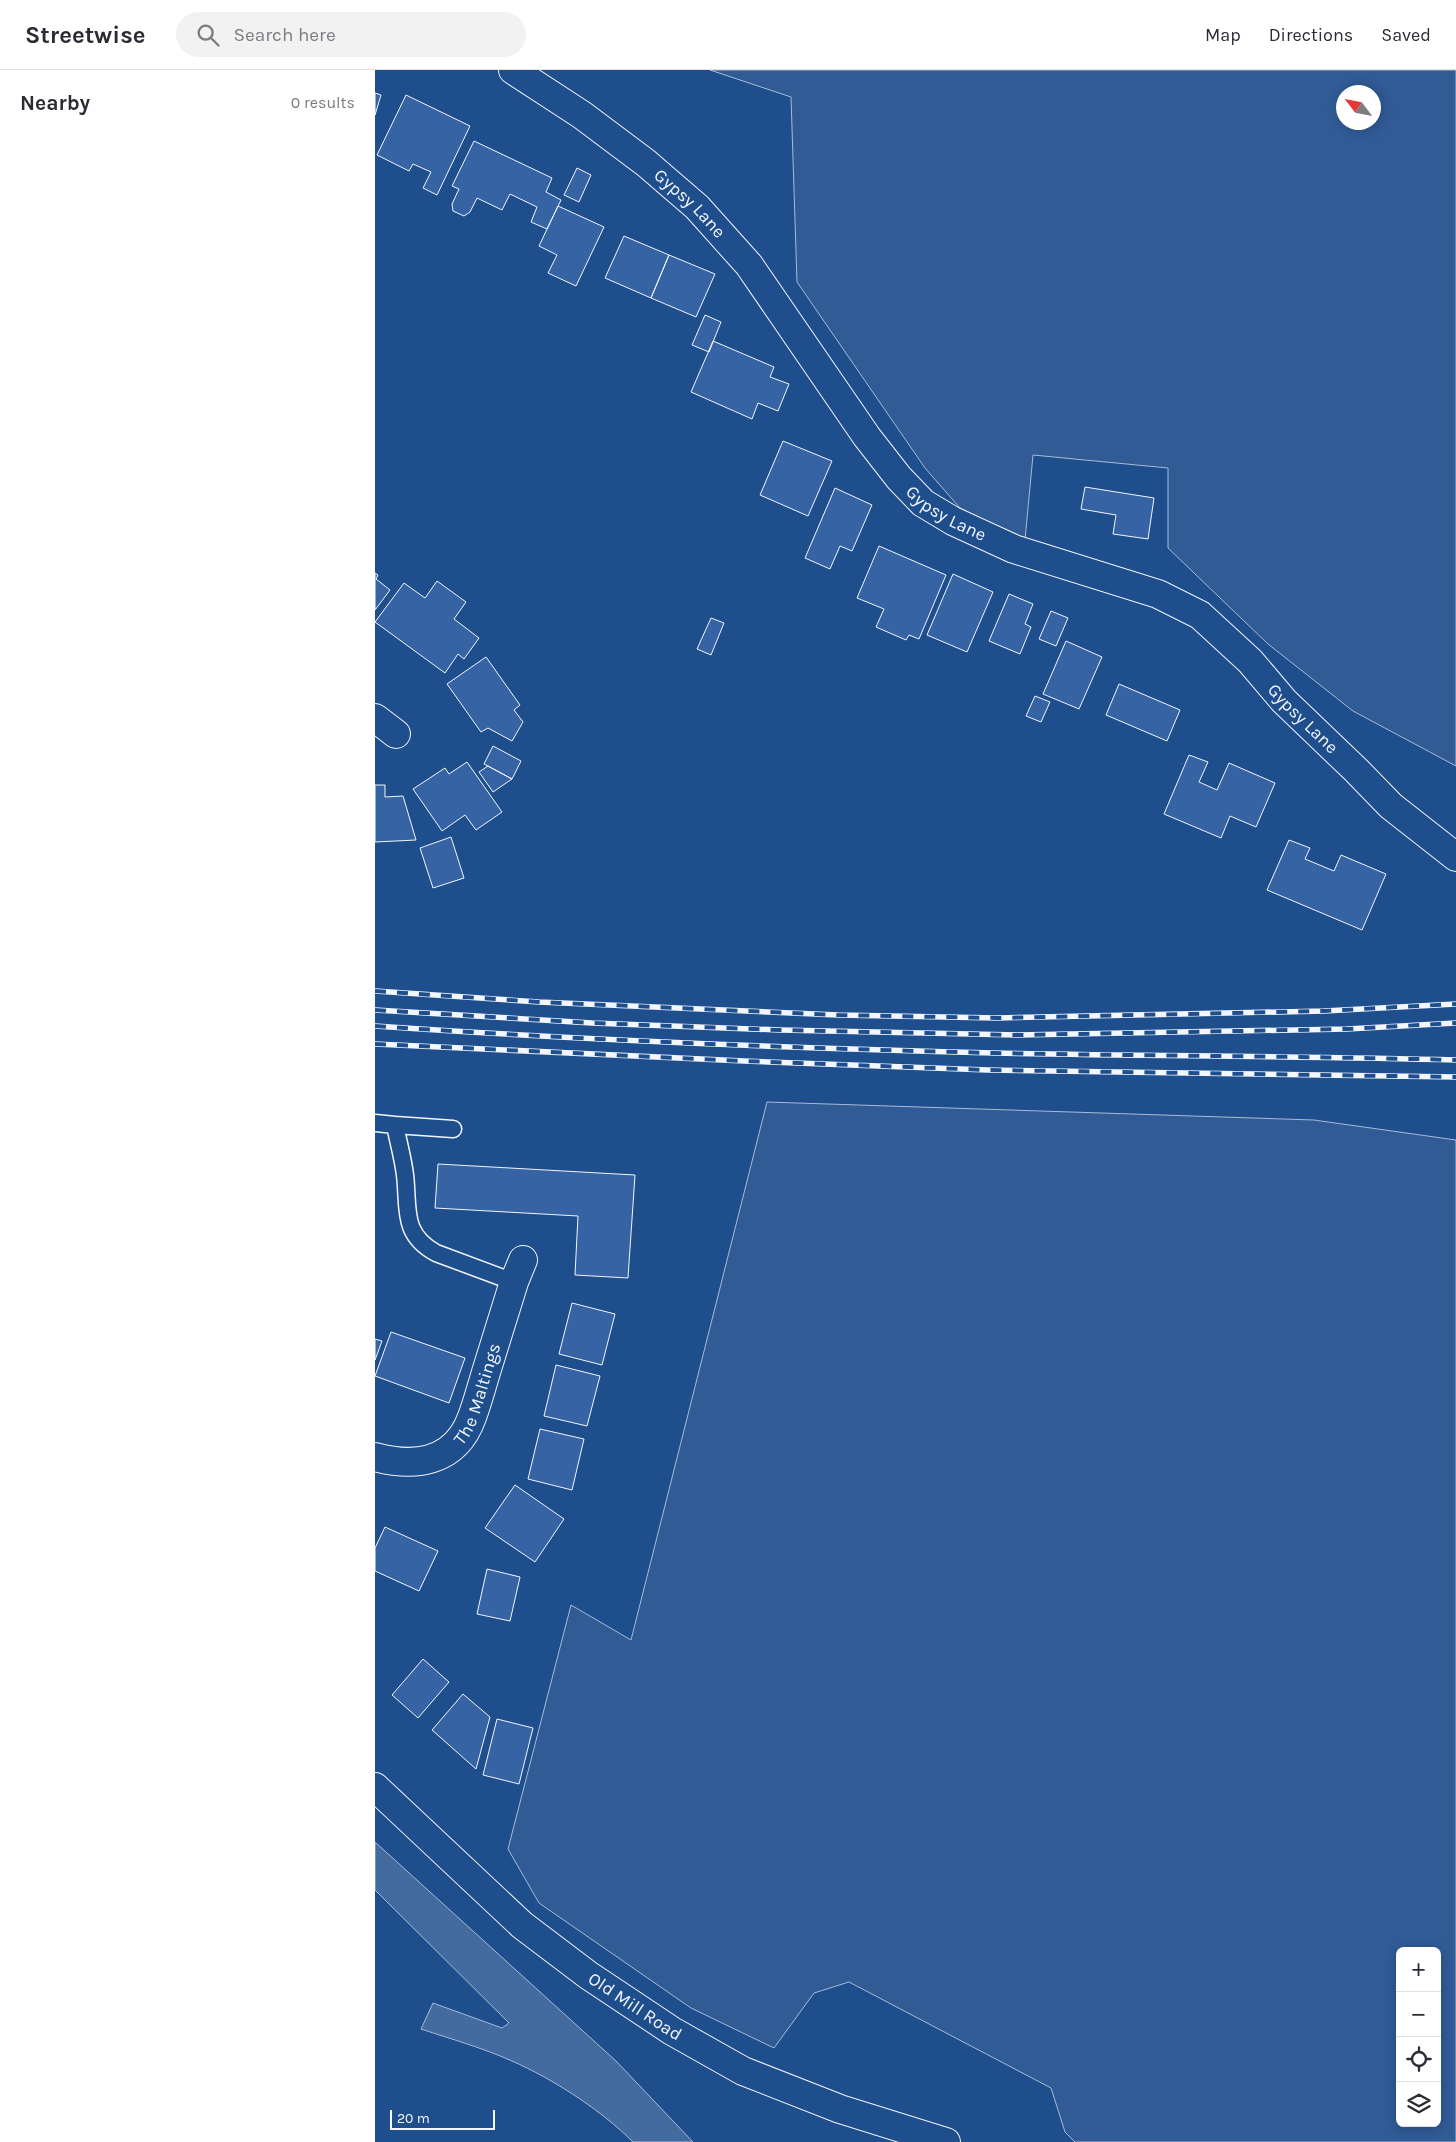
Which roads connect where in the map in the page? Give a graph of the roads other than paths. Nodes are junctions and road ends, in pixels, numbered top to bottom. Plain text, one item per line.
1 (513, 70) edge
2 (1456, 857) edge
3 (375, 1123) edge
4 (395, 1125) junction
5 (453, 1129) dead end
6 (518, 1271) joint
7 (375, 1457) edge
8 (375, 1788) edge
9 (946, 2142) edge

1 - 2 street, Gypsy Lane
3 - 4 lane
4 - 5 lane
4 - 6 lane
6 - 7 street, The Maltings
8 - 9 street, Old Mill Road

